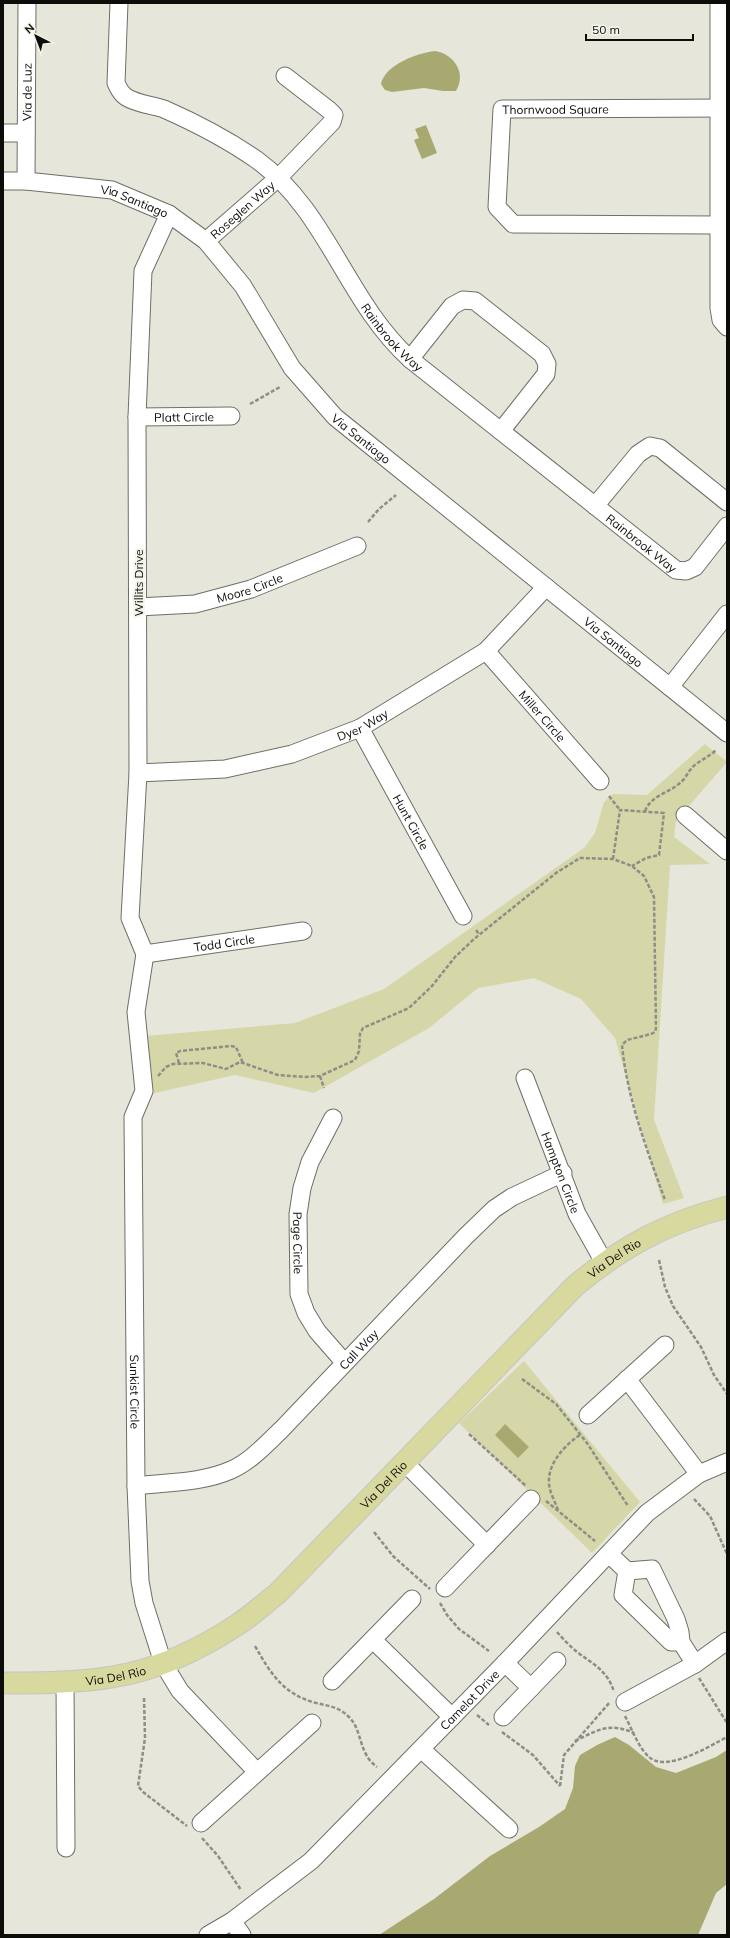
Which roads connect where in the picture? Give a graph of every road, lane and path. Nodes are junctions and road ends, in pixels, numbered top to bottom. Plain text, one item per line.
1 (27, 3) edge
2 (119, 3) edge
3 (719, 3) edge
4 (285, 76) dead end
5 (723, 108) edge
6 (3, 133) edge
7 (26, 133) junction
8 (723, 174) edge
9 (278, 178) junction
10 (26, 181) junction
11 (3, 182) edge
12 (169, 214) junction
13 (718, 225) junction
14 (206, 241) junction
15 (727, 327) edge
16 (410, 359) junction
17 (280, 387) dead end
18 (250, 404) dead end
19 (230, 416) dead end
20 (138, 417) junction
21 (501, 431) junction
22 (396, 495) dead end
23 (727, 502) edge
24 (595, 506) junction
25 (368, 522) dead end
26 (727, 526) edge
27 (357, 546) dead end
28 (546, 587) junction
29 (138, 607) junction
30 (727, 614) edge
31 (486, 651) junction
32 (670, 687) junction
33 (360, 728) junction
34 (727, 732) edge
35 (716, 750) dead end
36 (138, 773) junction
37 (600, 781) dead end
38 (609, 796) dead end
39 (620, 810) junction
40 (645, 811) junction
41 (685, 815) dead end
42 (727, 851) edge
43 (613, 859) junction
44 (632, 866) junction
45 (463, 916) dead end
46 (476, 930) dead end
47 (303, 931) dead end
48 (480, 934) junction
49 (145, 954) junction
50 (179, 1063) junction
51 (243, 1063) junction
52 (320, 1076) junction
53 (525, 1078) dead end
54 (156, 1083) dead end
55 (324, 1088) dead end
56 (333, 1118) dead end
57 (563, 1173) junction
58 (665, 1200) dead end
59 (727, 1207) edge
60 (659, 1260) dead end
61 (604, 1262) junction
62 (665, 1345) dead end
63 (344, 1362) junction
64 (522, 1379) dead end
65 (627, 1379) junction
66 (727, 1394) edge
67 (588, 1415) dead end
68 (580, 1434) junction
69 (404, 1462) junction
70 (727, 1462) edge
71 (699, 1474) junction
72 (136, 1486) junction
73 (531, 1499) dead end
74 (694, 1499) dead end
75 (628, 1506) dead end
76 (558, 1511) dead end
77 (487, 1545) junction
78 (608, 1554) junction
79 (727, 1554) edge
80 (627, 1571) junction
81 (445, 1588) dead end
82 (412, 1599) dead end
83 (373, 1640) junction
84 (727, 1641) edge
85 (680, 1642) junction
86 (255, 1646) dead end
87 (557, 1661) dead end
88 (505, 1663) junction
89 (163, 1664) junction
90 (693, 1665) junction
91 (332, 1681) dead end
92 (65, 1682) junction
93 (3, 1683) edge
94 (531, 1688) junction
95 (144, 1698) dead end
96 (618, 1702) joint
97 (477, 1715) dead end
98 (452, 1717) junction
99 (312, 1723) dead end
100 (727, 1724) edge
101 (498, 1725) junction
102 (634, 1734) dead end
103 (574, 1741) junction
104 (421, 1749) junction
105 (377, 1767) dead end
106 (257, 1772) junction
107 (196, 1828) junction
108 (509, 1829) dead end
109 (66, 1848) dead end
110 (241, 1890) dead end
111 (232, 1921) junction
112 (208, 1935) edge
113 (242, 1935) edge

1 - 7 street, Via de Luz
2 - 9 street, Rainbrook Way
3 - 5 street
4 - 9 street, Roseglen Way
5 - 8 street
5 - 13 street, Thornwood Square
6 - 7 street
7 - 10 street, Via de Luz
8 - 13 street
9 - 14 street, Roseglen Way
9 - 16 street, Rainbrook Way
10 - 11 street, Via Santiago
10 - 12 street, Via Santiago
12 - 14 street, Via Santiago
12 - 20 street, Willits Drive
13 - 15 street
14 - 28 street, Via Santiago
16 - 21 street, Rainbrook Way
16 - 21 street
17 - 18 path
19 - 20 street, Platt Circle
20 - 29 street, Willits Drive
21 - 24 street, Rainbrook Way
22 - 25 path
23 - 24 street
24 - 26 street, Rainbrook Way
27 - 29 street, Moore Circle
28 - 31 street, Dyer Way
28 - 32 street, Via Santiago
29 - 36 street, Willits Drive
30 - 32 street
31 - 33 street, Dyer Way
31 - 37 street, Miller Circle
32 - 34 street, Via Santiago
33 - 36 street, Dyer Way
33 - 45 street, Hunt Circle
35 - 40 path
36 - 49 street, Willits Drive
38 - 39 path
39 - 40 path
39 - 43 path
40 - 44 path
41 - 42 street
43 - 44 path
43 - 48 path
44 - 58 path
46 - 48 path
47 - 49 street, Todd Circle
48 - 52 path
49 - 72 street, Sunkist Circle
50 - 51 path
50 - 51 path
50 - 54 path
51 - 52 path
52 - 55 path
53 - 57 street, Hampton Circle
56 - 63 street, Page Circle
57 - 61 street, Hampton Circle
57 - 63 street, Call Way
59 - 61 main road, Via Del Rio
60 - 66 path
61 - 69 main road, Via Del Rio
62 - 65 street
63 - 72 street, Call Way
64 - 68 path
65 - 67 street
65 - 71 street
68 - 75 path
68 - 76 path
69 - 77 street
69 - 89 main road, Via Del Rio
70 - 71 street, Camelot Drive
71 - 78 street, Camelot Drive
72 - 89 street, Sunkist Circle
73 - 77 street
74 - 79 path
77 - 81 street
78 - 80 street
78 - 88 street, Camelot Drive
80 - 85 street
80 - 85 street
82 - 83 street
83 - 91 street
83 - 98 street
84 - 90 street
85 - 90 street
86 - 105 path
87 - 94 street
88 - 94 street
88 - 98 street, Camelot Drive
89 - 92 main road, Via Del Rio
89 - 106 street, Sunkist Circle
90 - 96 street
90 - 100 path
92 - 93 main road, Via Del Rio
92 - 109 street
94 - 101 street
95 - 107 path
96 - 103 path
97 - 101 path
98 - 104 street, Camelot Drive
99 - 106 street
101 - 103 path
102 - 103 path
104 - 108 street
104 - 111 street, Camelot Drive
106 - 107 street
107 - 110 path
111 - 112 street, Camelot Drive
111 - 113 street

